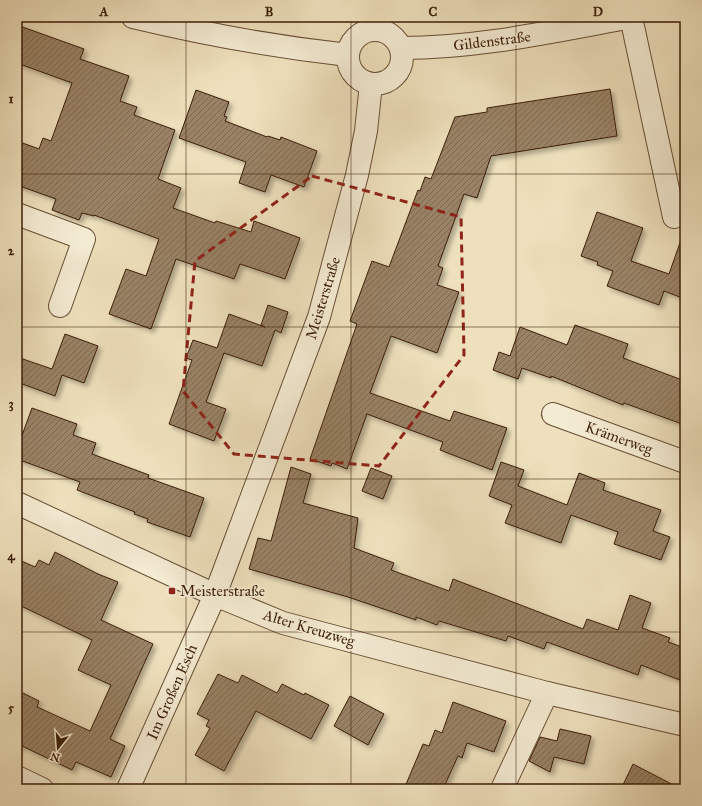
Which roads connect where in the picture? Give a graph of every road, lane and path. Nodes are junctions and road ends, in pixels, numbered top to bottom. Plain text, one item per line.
1 (133, 17) edge
2 (631, 17) edge
3 (381, 24) edge
4 (401, 48) junction
5 (348, 55) junction
6 (371, 84) junction
7 (17, 214) edge
8 (674, 218) dead end
9 (60, 306) dead end
10 (553, 414) dead end
11 (685, 462) edge
12 (17, 504) edge
13 (215, 595) junction
14 (547, 693) junction
15 (685, 725) edge
16 (17, 777) edge
17 (42, 789) edge
18 (128, 789) edge
19 (502, 789) edge

1 - 5 street
2 - 4 street, Gildenstraße
2 - 8 street, Gildenstraße
3 - 4 street
3 - 5 street
4 - 6 street
5 - 6 street
6 - 13 street, Meisterstraße
7 - 9 street
10 - 11 street, Krämerweg
12 - 13 street, Alter Kreuzweg
13 - 14 street, Alter Kreuzweg
13 - 18 street, Im Großen Esch
14 - 15 street, Alter Kreuzweg
14 - 19 street
16 - 17 street

